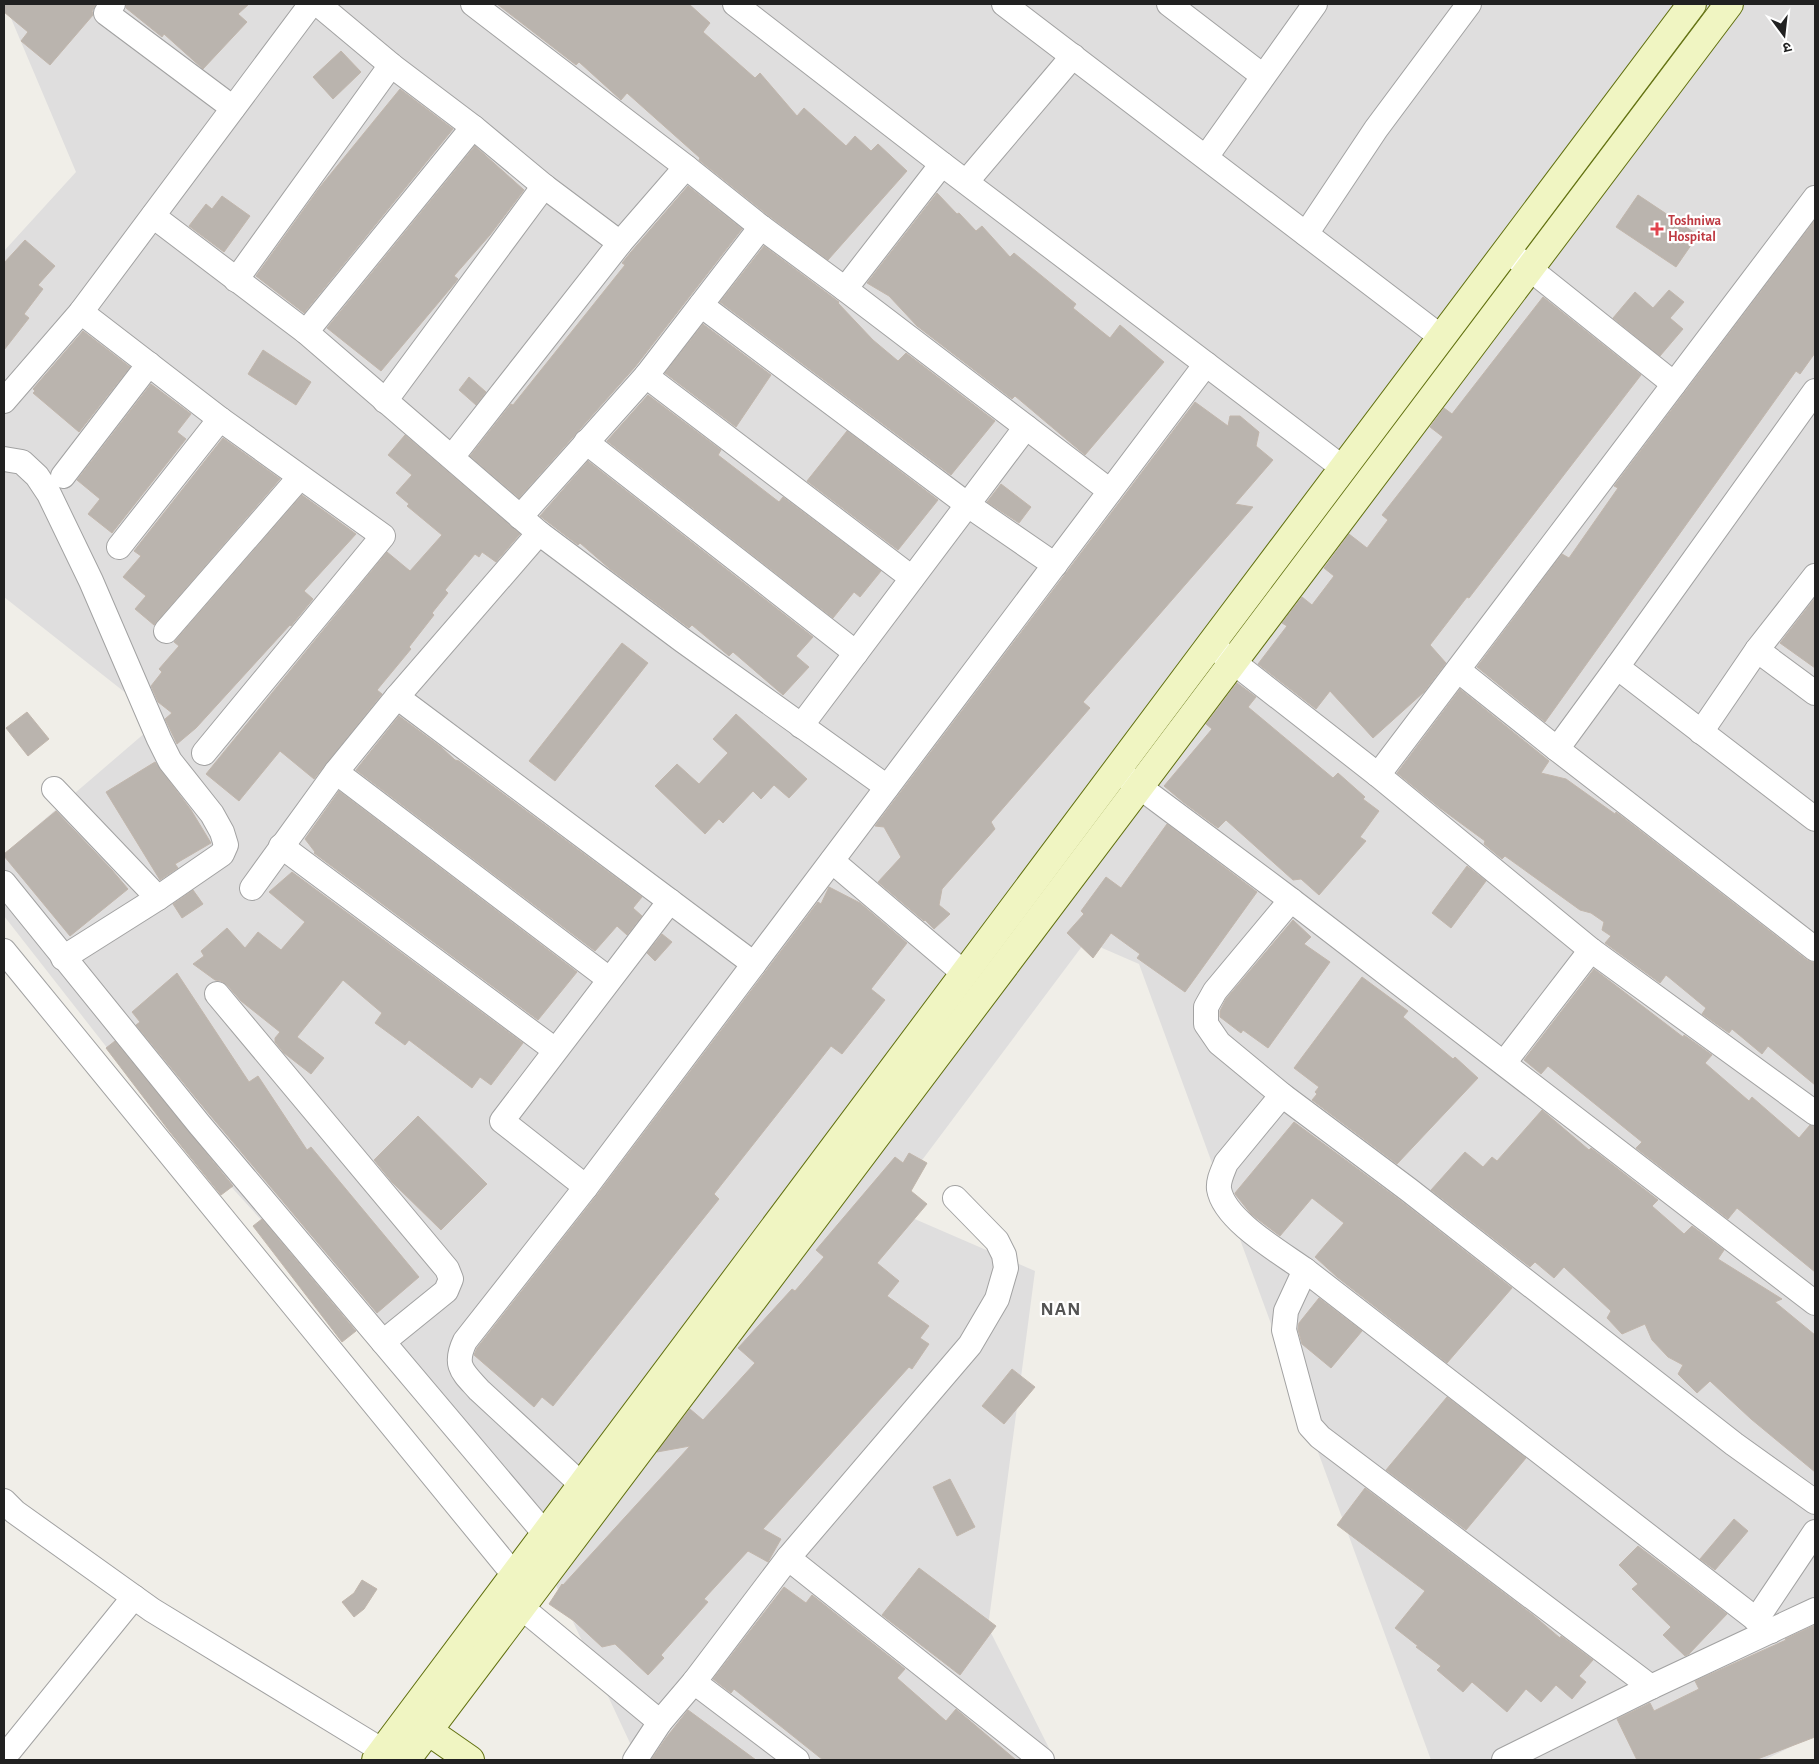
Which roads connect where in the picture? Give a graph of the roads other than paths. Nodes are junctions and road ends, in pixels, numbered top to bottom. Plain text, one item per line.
1 (113, 4) edge
2 (311, 4) edge
3 (318, 4) edge
4 (473, 4) edge
5 (736, 4) edge
6 (1004, 4) edge
7 (1169, 4) edge
8 (1315, 4) edge
9 (1468, 4) edge
10 (1692, 4) edge
11 (1730, 4) edge
12 (1073, 56) junction
13 (391, 65) junction
14 (1263, 76) junction
15 (233, 108) junction
16 (473, 127) junction
17 (1206, 157) junction
18 (942, 164) junction
19 (686, 167) junction
20 (967, 181) junction
21 (544, 186) junction
22 (1815, 198) edge
23 (153, 216) junction
24 (761, 228) junction
25 (1306, 234) junction
26 (620, 243) junction
27 (1507, 250) junction
28 (1530, 270) junction
29 (236, 280) junction
30 (845, 289) junction
31 (701, 305) junction
32 (81, 312) junction
33 (306, 332) junction
34 (1441, 337) junction
35 (149, 364) junction
36 (1206, 364) junction
37 (646, 376) junction
38 (1674, 384) junction
39 (1815, 391) edge
40 (4, 401) edge
41 (385, 401) junction
42 (220, 419) junction
43 (1026, 427) junction
44 (586, 442) junction
45 (452, 457) junction
46 (4, 459) edge
47 (1343, 468) junction
48 (63, 476) dead end
49 (300, 476) junction
50 (1110, 491) junction
51 (968, 505) junction
52 (520, 517) junction
53 (539, 533) junction
54 (119, 547) dead end
55 (1055, 565) junction
56 (1815, 576) edge
57 (912, 578) junction
58 (166, 631) dead end
59 (1211, 644) junction
60 (1757, 650) junction
61 (856, 653) junction
62 (1234, 663) junction
63 (1617, 667) junction
64 (1458, 670) junction
65 (1815, 693) edge
66 (397, 697) junction
67 (801, 726) junction
68 (1701, 732) junction
69 (1557, 749) junction
70 (204, 753) dead end
71 (1117, 770) junction
72 (336, 772) junction
73 (1378, 776) junction
74 (887, 787) junction
75 (1140, 788) junction
76 (54, 789) dead end
77 (1815, 819) edge
78 (281, 846) junction
79 (832, 861) junction
80 (4, 883) edge
81 (252, 888) dead end
82 (158, 898) junction
83 (670, 900) junction
84 (1291, 900) junction
85 (1815, 949) edge
86 (1591, 950) junction
87 (4, 951) edge
88 (63, 958) junction
89 (754, 964) junction
90 (965, 974) junction
91 (609, 979) junction
92 (217, 994) dead end
93 (555, 1050) junction
94 (1504, 1063) junction
95 (1282, 1095) junction
96 (1815, 1113) edge
97 (586, 1187) junction
98 (955, 1198) dead end
99 (1305, 1270) junction
100 (1815, 1303) edge
101 (383, 1342) junction
102 (583, 1486) junction
103 (4, 1502) edge
104 (1815, 1502) edge
105 (1815, 1532) edge
106 (546, 1535) junction
107 (788, 1558) junction
108 (515, 1576) junction
109 (134, 1597) junction
110 (521, 1607) junction
111 (1815, 1610) edge
112 (1764, 1625) junction
113 (694, 1682) junction
114 (1651, 1687) junction
115 (660, 1722) junction
116 (419, 1724) junction
117 (6, 1751) edge
118 (389, 1757) edge
119 (470, 1760) edge
120 (636, 1760) edge
121 (797, 1760) edge
122 (1042, 1760) edge
123 (1504, 1760) edge

1 - 15 street
2 - 15 street
3 - 13 street
4 - 19 street
5 - 18 street
6 - 12 street
7 - 14 street
8 - 14 street
9 - 25 street
10 - 27 street
11 - 28 street
12 - 17 street
12 - 20 street
13 - 16 street
13 - 29 street
14 - 17 street
15 - 23 street
16 - 21 street
16 - 33 street
17 - 25 street
18 - 20 street
18 - 30 street
19 - 24 street
19 - 26 street
20 - 36 street
21 - 26 street
21 - 41 street
22 - 38 street
23 - 29 street
23 - 32 street
24 - 30 street
24 - 31 street
25 - 34 street
26 - 45 street
27 - 28 street
27 - 34 street
28 - 38 street
28 - 62 street
29 - 33 street
30 - 43 street
31 - 37 street
31 - 51 street
32 - 35 street
32 - 40 street
33 - 41 street
34 - 47 street
35 - 42 street
35 - 48 street
36 - 47 street
36 - 50 street
37 - 44 street
37 - 57 street
38 - 64 street
39 - 63 street
41 - 45 street
42 - 49 street
42 - 54 street
43 - 50 street
43 - 51 street
44 - 52 street
44 - 61 street
45 - 52 street
46 - 82 street
47 - 59 street
49 - 58 street
49 - 70 street
50 - 55 street
51 - 55 street
51 - 57 street
52 - 53 street
53 - 66 street
53 - 67 street
55 - 74 street
56 - 60 street
57 - 61 street
59 - 62 street
59 - 71 street
60 - 65 street
60 - 68 street
61 - 67 street
62 - 73 street
62 - 75 street
63 - 68 street
63 - 69 street
64 - 69 street
64 - 73 street
66 - 72 street
66 - 83 street
67 - 74 street
68 - 77 street
69 - 85 street
71 - 75 street
71 - 90 street
72 - 78 street
72 - 91 street
73 - 86 street
74 - 79 street
75 - 84 street
75 - 110 street
76 - 82 street
78 - 81 street
78 - 93 street
79 - 89 street
79 - 90 street
80 - 88 street
82 - 88 street
83 - 89 street
83 - 91 street
84 - 94 street
84 - 95 street
86 - 94 street
86 - 96 street
87 - 108 street
88 - 101 street
89 - 97 street
90 - 102 street
91 - 93 street
92 - 101 street
93 - 97 street
94 - 100 street
95 - 99 street
95 - 104 street
97 - 102 street
98 - 107 street
99 - 112 street
99 - 114 street
101 - 106 street
102 - 106 street
103 - 109 street
105 - 112 street
106 - 108 street
107 - 113 street
107 - 122 street
108 - 116 street
109 - 117 street
109 - 118 street
110 - 115 street
110 - 116 street
111 - 112 street
112 - 114 street
113 - 115 street
113 - 121 street
114 - 123 street
115 - 120 street
116 - 118 street
116 - 119 street

